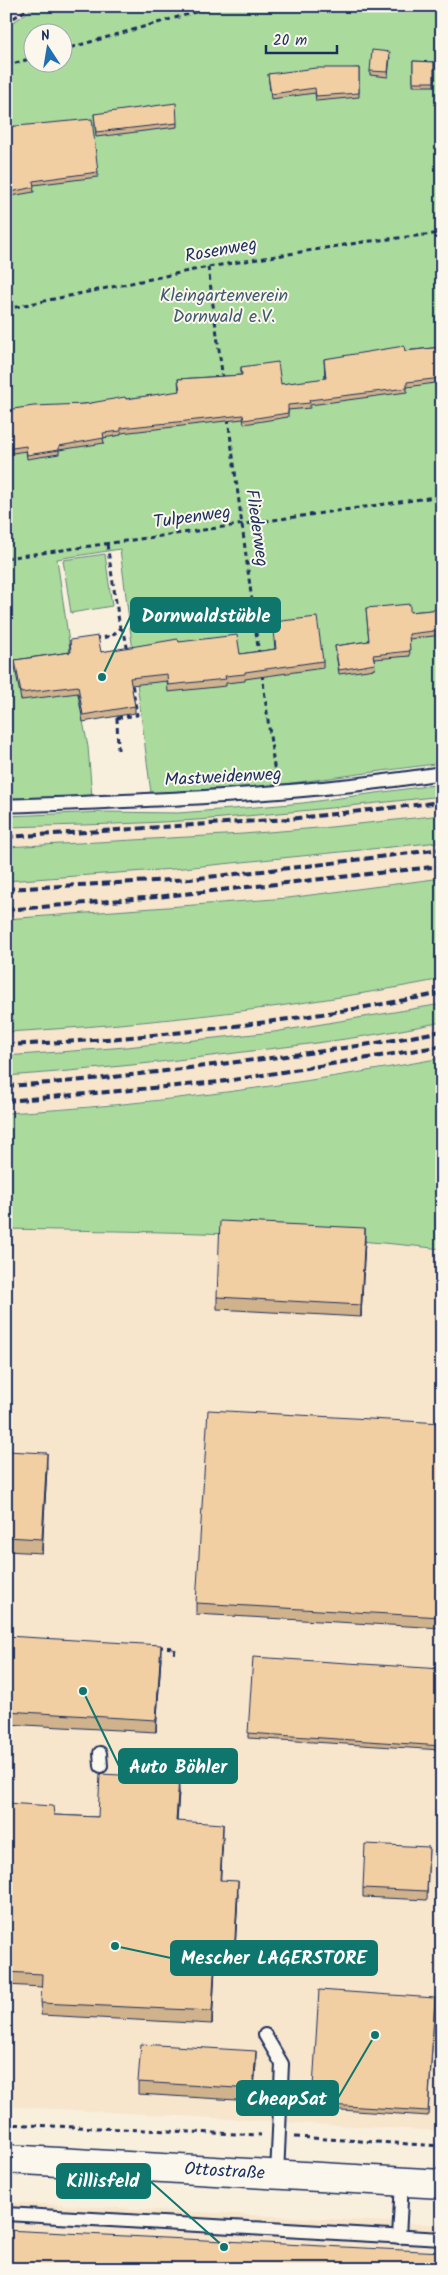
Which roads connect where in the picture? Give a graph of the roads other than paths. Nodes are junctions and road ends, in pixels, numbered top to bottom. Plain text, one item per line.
1 (442, 773) edge
2 (6, 806) edge
3 (100, 1753) dead end
4 (101, 1766) dead end
5 (265, 2035) dead end
6 (6, 2159) edge
7 (277, 2175) junction
8 (402, 2182) junction
9 (442, 2184) edge
10 (6, 2214) edge
11 (399, 2236) junction
12 (442, 2239) edge

1 - 2 lane, Mastweidenweg
3 - 4 lane
5 - 7 lane
6 - 7 main road, Ottostraße
7 - 8 main road, Ottostraße
8 - 9 main road, Ottostraße
8 - 11 lane
10 - 11 lane
11 - 12 lane

